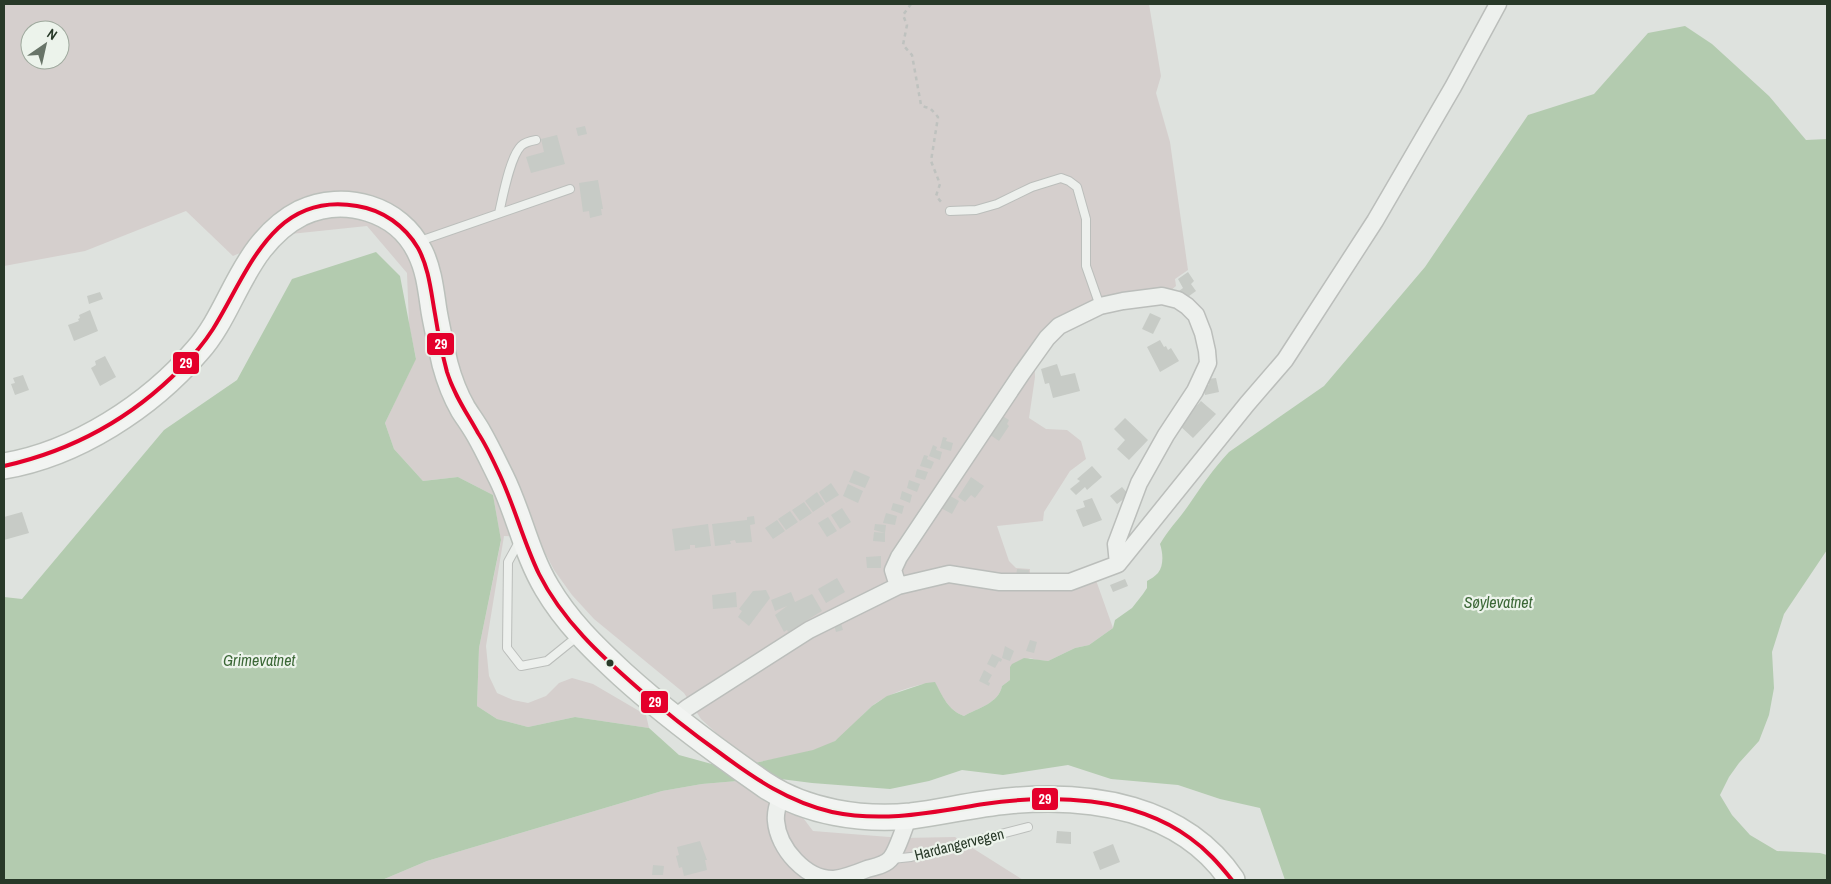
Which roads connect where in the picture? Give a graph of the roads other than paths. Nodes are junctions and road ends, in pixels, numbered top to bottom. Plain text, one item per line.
1 (1498, 4) edge
2 (536, 140) dead end
3 (570, 190) dead end
4 (950, 211) road end
5 (499, 213) junction
6 (415, 242) junction
7 (1100, 306) junction
8 (4, 466) edge
9 (522, 536) junction
10 (1118, 564) junction
11 (898, 586) junction
12 (581, 634) junction
13 (674, 718) junction
14 (773, 790) junction
15 (910, 816) junction
16 (1028, 827) dead end
17 (890, 859) junction
18 (834, 880) edge
19 (1232, 880) edge

1 - 10 street
2 - 5 lane
3 - 5 lane
4 - 7 lane
5 - 6 lane
6 - 8 main road
6 - 9 main road
7 - 10 street
7 - 11 street
9 - 12 main road
9 - 12 lane
10 - 11 street
11 - 13 street
12 - 13 main road
13 - 14 main road, Hardangervegen
14 - 15 main road, Hardangervegen
14 - 18 street
15 - 17 street
15 - 19 main road, Hardangervegen
16 - 17 lane, Hardangervegen
17 - 18 street

